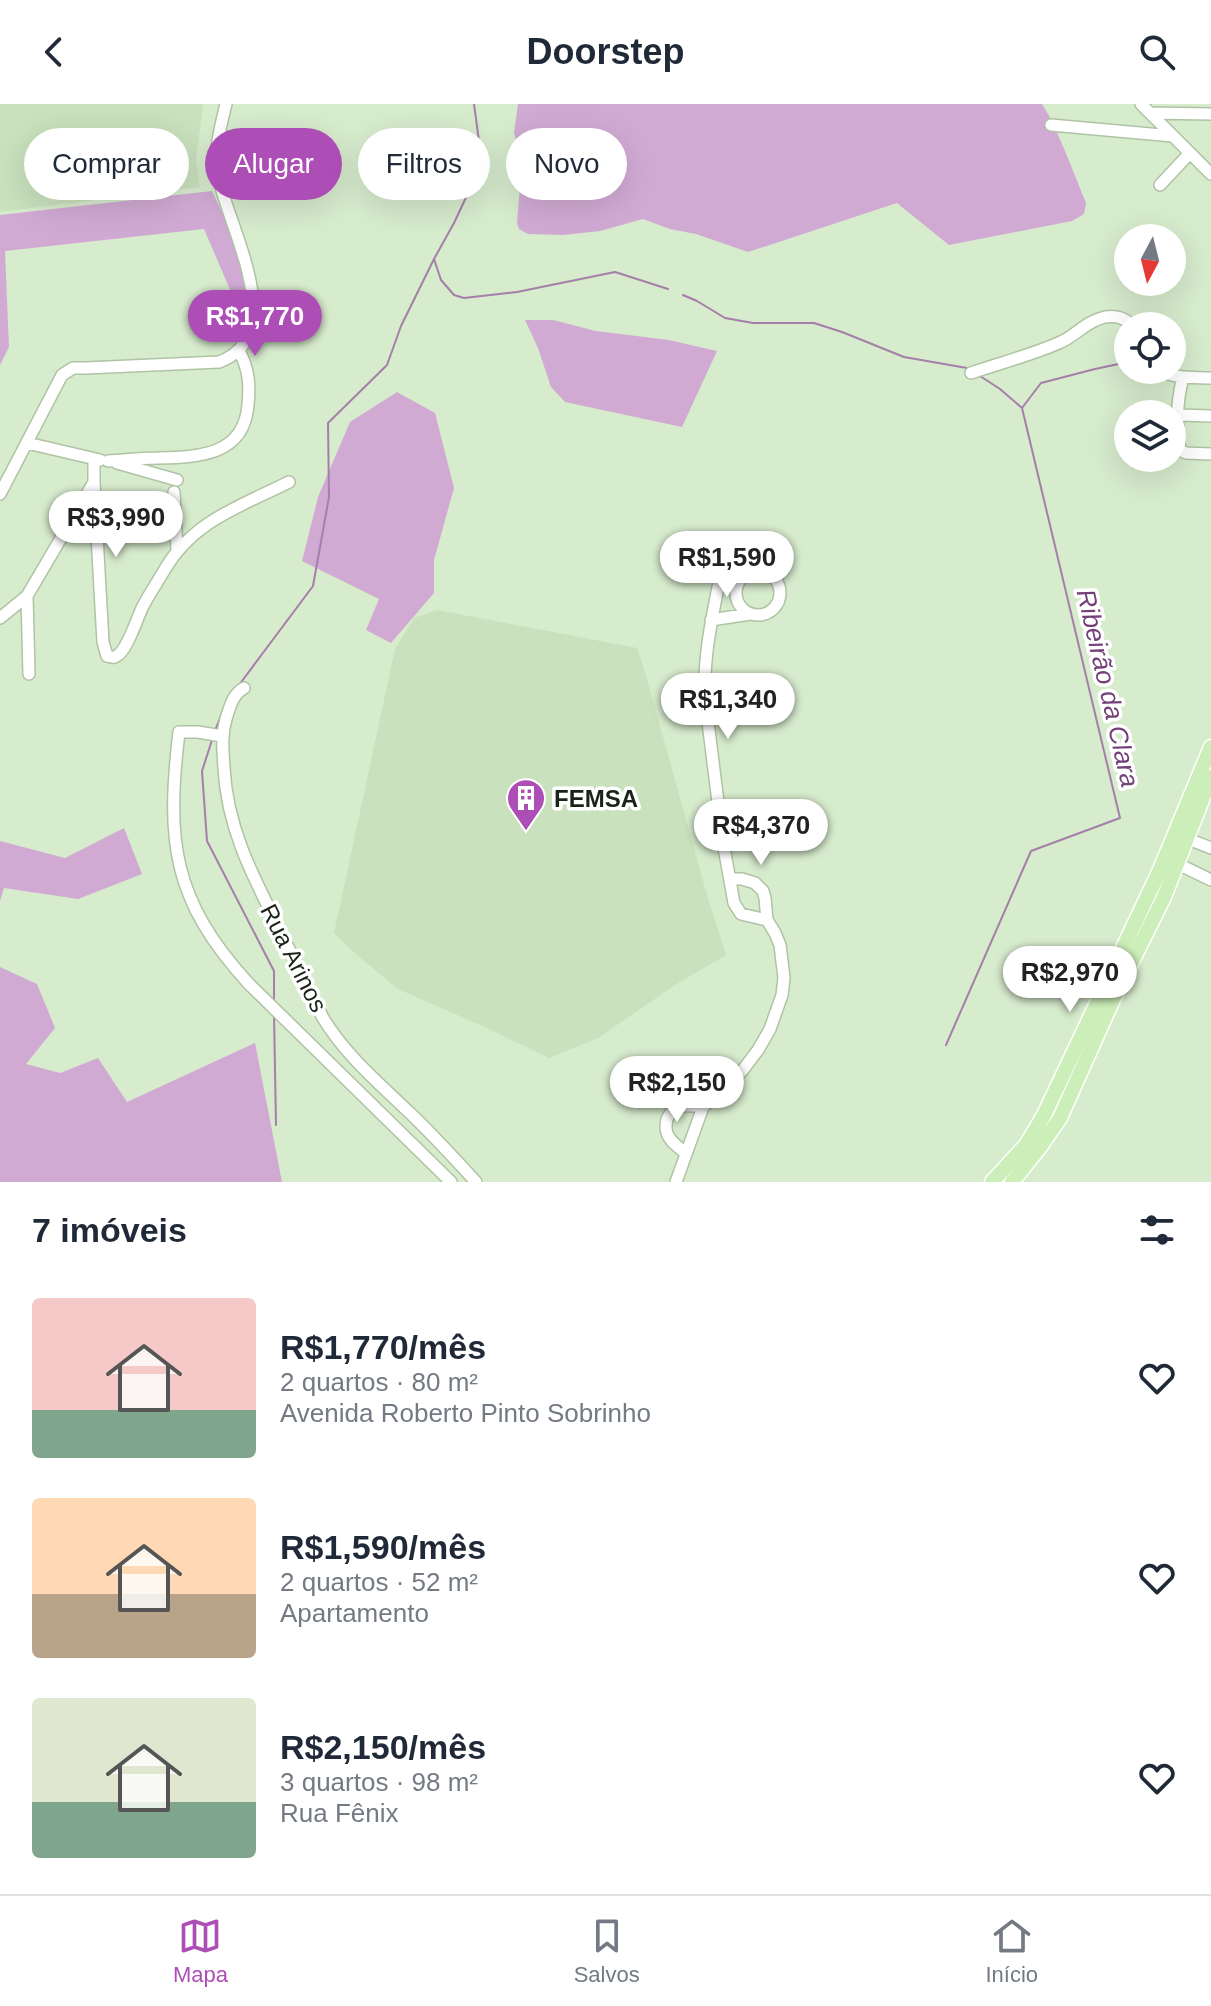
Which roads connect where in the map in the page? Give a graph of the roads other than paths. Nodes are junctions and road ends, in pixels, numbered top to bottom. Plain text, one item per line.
1 (226, 104) edge
2 (1146, 108) edge
3 (1211, 114) edge
4 (1051, 125) dead end
5 (1173, 136) junction
6 (1189, 154) junction
7 (1211, 174) edge
8 (1160, 185) dead end
9 (1114, 316) edge
10 (239, 351) junction
11 (971, 373) dead end
12 (1186, 377) edge
13 (1211, 378) edge
14 (1186, 415) edge
15 (1211, 416) edge
16 (27, 443) junction
17 (1186, 453) edge
18 (1211, 454) edge
19 (94, 459) junction
20 (108, 461) junction
21 (94, 482) junction
22 (289, 482) dead end
23 (0, 493) edge
24 (177, 551) junction
25 (721, 572) dead end
26 (27, 596) junction
27 (750, 614) dead end
28 (0, 618) edge
29 (711, 620) junction
30 (29, 674) dead end
31 (244, 688) dead end
32 (222, 736) junction
33 (1211, 747) edge
34 (1211, 777) edge
35 (1188, 839) junction
36 (1211, 848) edge
37 (1172, 861) junction
38 (730, 879) junction
39 (1211, 880) edge
40 (767, 920) junction
41 (703, 1107) junction
42 (685, 1153) junction
43 (451, 1182) edge
44 (476, 1182) edge
45 (676, 1182) edge
46 (992, 1182) edge
47 (1012, 1182) edge

1 - 10 street
2 - 3 street
2 - 5 street
4 - 5 street
5 - 6 street
6 - 7 street
6 - 8 street
9 - 11 street
10 - 16 street
10 - 20 street
12 - 13 street
14 - 15 street
16 - 19 street
16 - 23 street
17 - 18 street
19 - 20 street
19 - 21 street
20 - 24 street
21 - 24 street
21 - 26 street
22 - 24 street
25 - 29 street
26 - 28 street
26 - 30 street
27 - 29 street
29 - 38 street
31 - 32 street, Rua Arinos
32 - 43 street, Rua Arinos
32 - 44 street, Rua Arinos
33 - 37 main road
34 - 35 main road
35 - 36 street
35 - 37 main road
37 - 39 street
37 - 46 main road
37 - 47 main road
38 - 40 street
38 - 40 street
40 - 41 street
41 - 42 street
41 - 42 street
42 - 45 street

